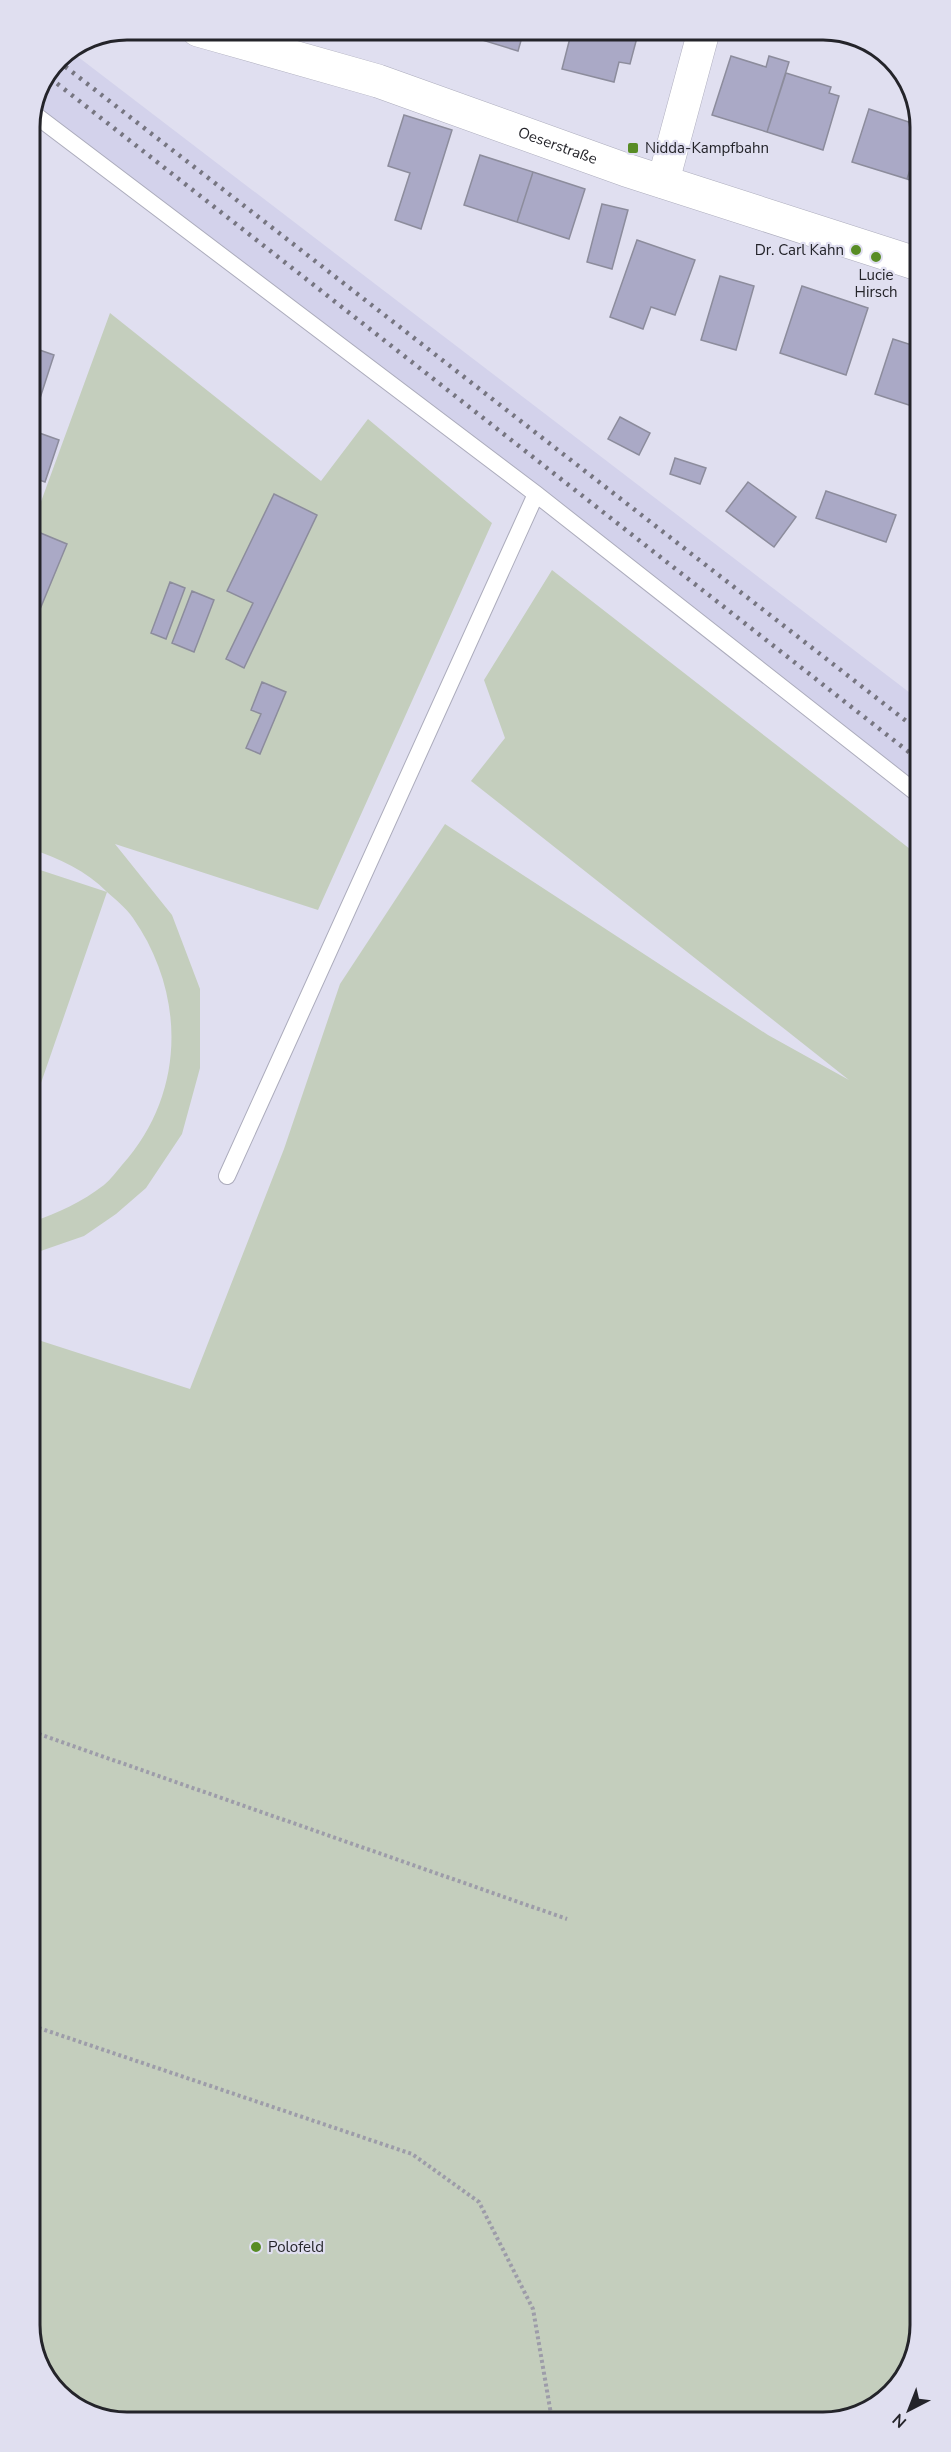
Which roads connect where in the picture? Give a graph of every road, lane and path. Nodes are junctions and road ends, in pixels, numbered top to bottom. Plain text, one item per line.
1 (234, 40) edge
2 (701, 41) edge
3 (41, 120) edge
4 (663, 182) junction
5 (910, 261) edge
6 (536, 494) junction
7 (910, 788) edge
8 (227, 1176) dead end
9 (40, 1735) edge
10 (567, 1919) dead end
11 (40, 2028) edge
12 (551, 2412) edge

1 - 4 street, Oeserstraße
2 - 4 street
3 - 6 lane
4 - 5 street, Oeserstraße
6 - 7 lane
6 - 8 lane
9 - 10 path
11 - 12 path

